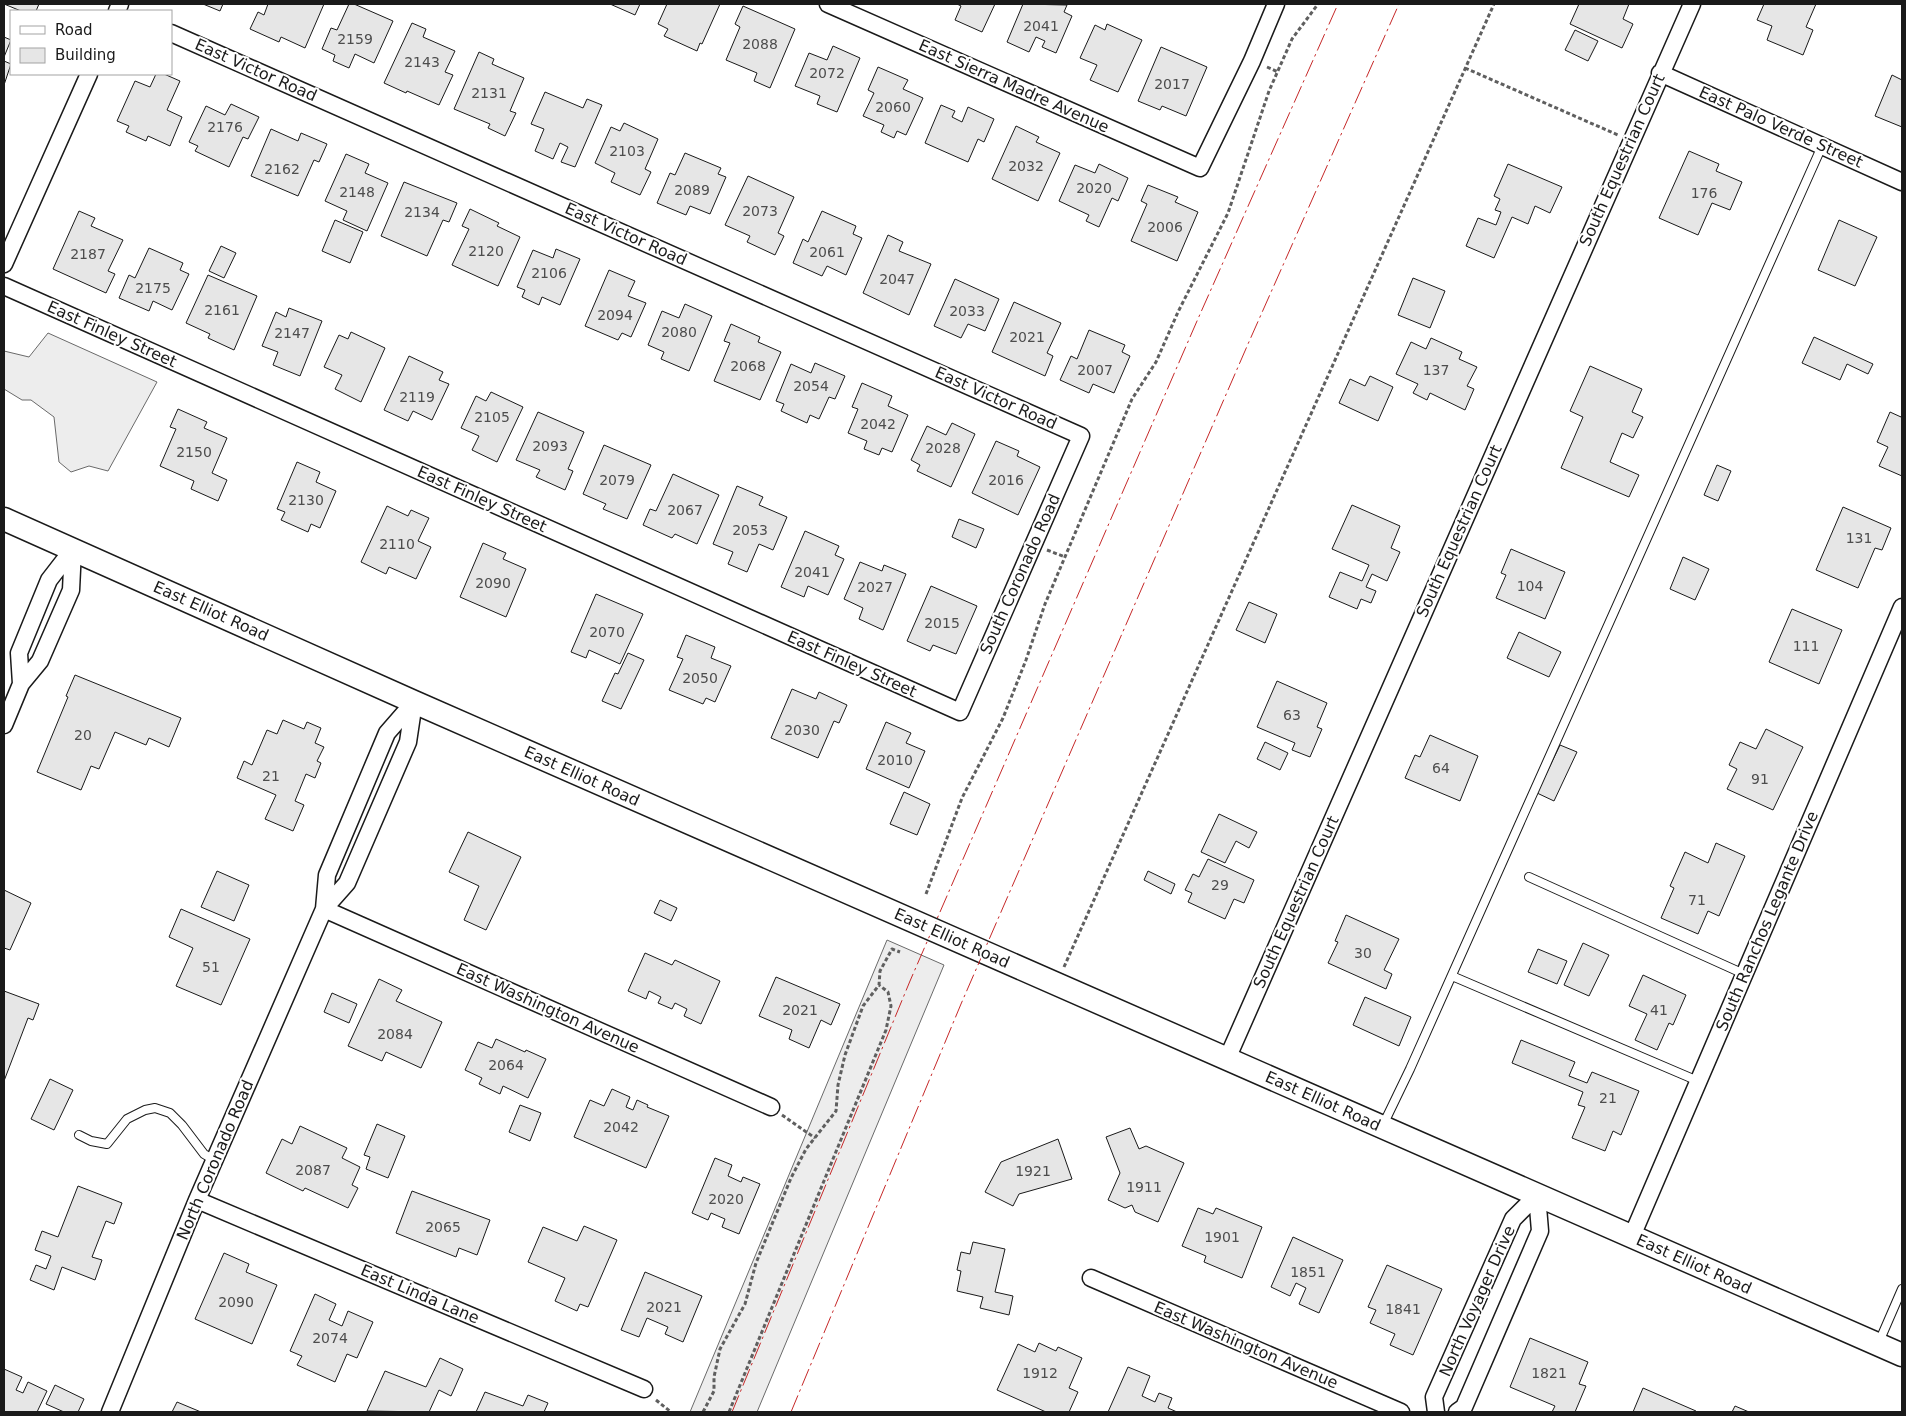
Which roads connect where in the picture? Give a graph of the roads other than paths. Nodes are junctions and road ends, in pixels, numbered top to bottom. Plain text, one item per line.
1 (828, 4) edge
2 (1276, 4) edge
3 (1692, 4) edge
4 (172, 33) edge
5 (1660, 73) junction
6 (89, 75) edge
7 (1822, 146) junction
8 (1902, 182) edge
9 (4, 264) edge
10 (4, 286) edge
11 (1080, 436) joint
12 (4, 519) edge
13 (73, 549) junction
14 (1902, 607) edge
15 (21, 684) junction
16 (414, 702) junction
17 (960, 712) joint
18 (4, 724) edge
19 (1529, 877) dead end
20 (324, 910) junction
21 (1744, 974) junction
22 (1452, 976) junction
23 (1227, 1059) junction
24 (1698, 1081) junction
25 (771, 1107) road end
26 (1382, 1127) junction
27 (79, 1134) dead end
28 (214, 1160) junction
29 (1537, 1194) junction
30 (197, 1200) junction
31 (1632, 1236) junction
32 (1091, 1278) dead end
33 (1902, 1289) edge
34 (1878, 1344) junction
35 (1902, 1355) edge
36 (644, 1389) dead end
37 (110, 1412) edge
38 (1402, 1412) edge
39 (1436, 1412) edge
40 (1457, 1412) edge

1 - 2 street, East Sierra Madre Avenue
3 - 5 street, South Equestrian Court
4 - 11 street, East Victor Road
5 - 7 street, East Palo Verde Street
5 - 23 street, South Equestrian Court
6 - 9 street
7 - 8 street, East Palo Verde Street
7 - 22 lane
10 - 17 street, East Finley Street
11 - 17 street, South Coronado Road
12 - 13 main road, East Elliot Road
13 - 15 street
13 - 15 street
13 - 16 main road, East Elliot Road
14 - 21 street, South Ranchos Legante Drive
15 - 18 street
16 - 20 street, North Coronado Road
16 - 20 street, North Coronado Road
16 - 23 main road, East Elliot Road
19 - 21 lane
20 - 25 street, East Washington Avenue
20 - 28 street, North Coronado Road
21 - 24 street, South Ranchos Legante Drive
22 - 24 lane
22 - 26 lane
23 - 26 main road, East Elliot Road
24 - 31 street, South Ranchos Legante Drive
26 - 29 main road, East Elliot Road
27 - 28 lane
28 - 30 street, North Coronado Road
29 - 31 main road, East Elliot Road
29 - 39 street, North Voyager Drive
29 - 40 street, North Voyager Drive
30 - 36 street, East Linda Lane
30 - 37 street, North Coronado Road
31 - 34 main road, East Elliot Road
32 - 38 street, East Washington Avenue
33 - 34 lane
34 - 35 main road, East Elliot Road

